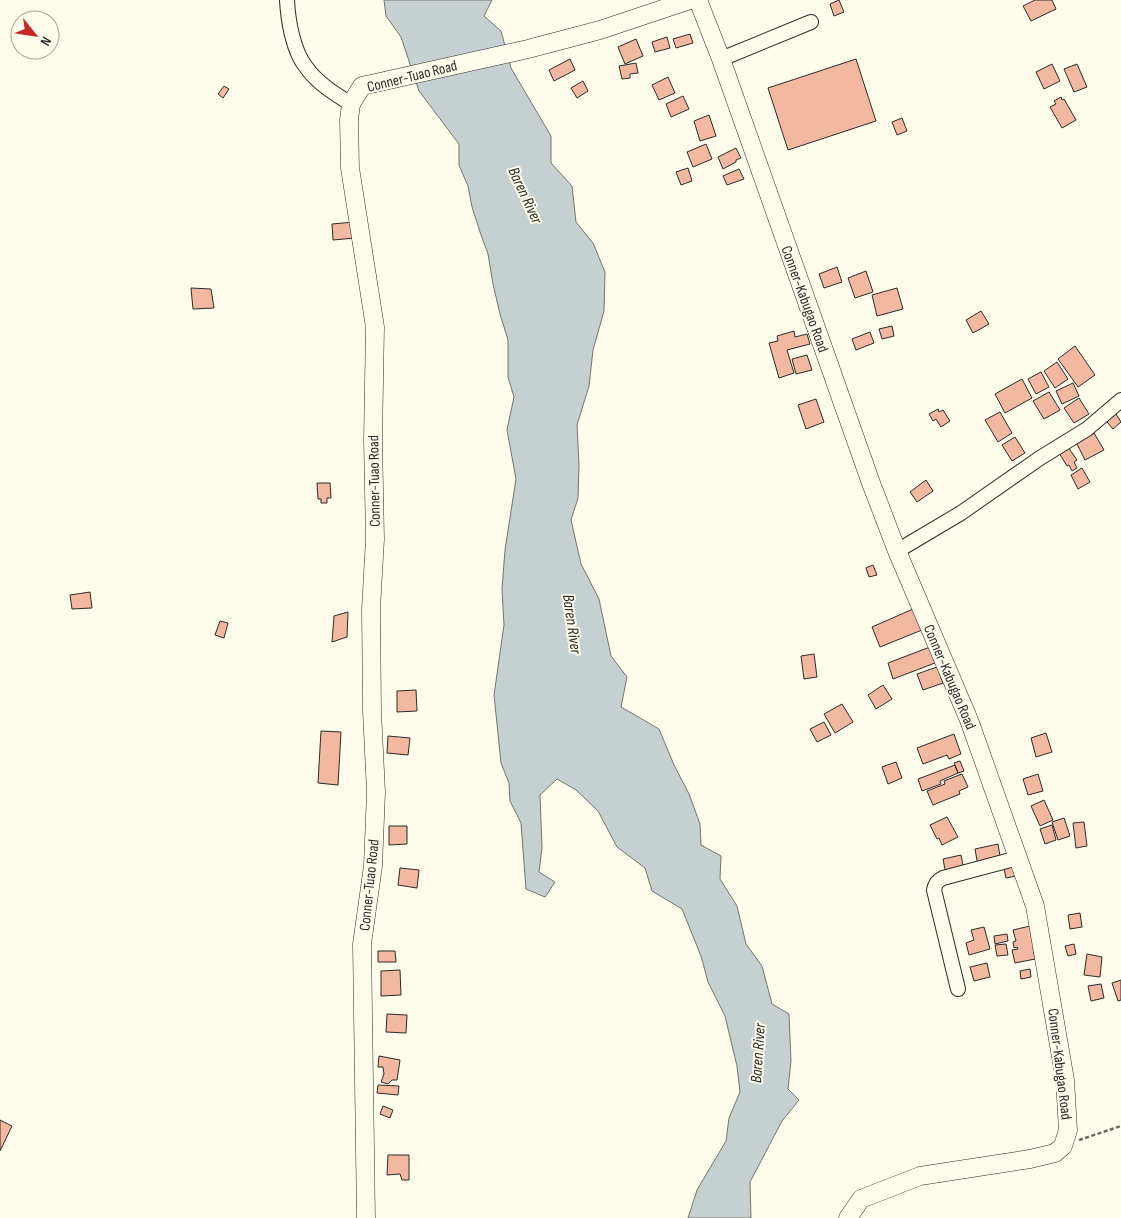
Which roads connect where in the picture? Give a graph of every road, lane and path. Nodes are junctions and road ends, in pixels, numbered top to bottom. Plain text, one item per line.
1 (287, 0) edge
2 (690, 0) edge
3 (698, 0) edge
4 (811, 22) dead end
5 (721, 59) junction
6 (351, 104) junction
7 (1121, 400) edge
8 (897, 551) junction
9 (1018, 858) junction
10 (958, 989) dead end
11 (1121, 1126) edge
12 (1066, 1138) junction
13 (366, 1218) edge
14 (848, 1218) edge

1 - 6 street
2 - 6 main road, Conner-Tuao Road
3 - 5 main road, Conner-Kabugao Road
4 - 5 street
5 - 8 main road, Conner-Kabugao Road
6 - 13 main road, Conner-Tuao Road
7 - 8 street
8 - 9 main road, Conner-Kabugao Road
9 - 10 street
9 - 12 main road, Conner-Kabugao Road
11 - 12 path
12 - 14 main road

